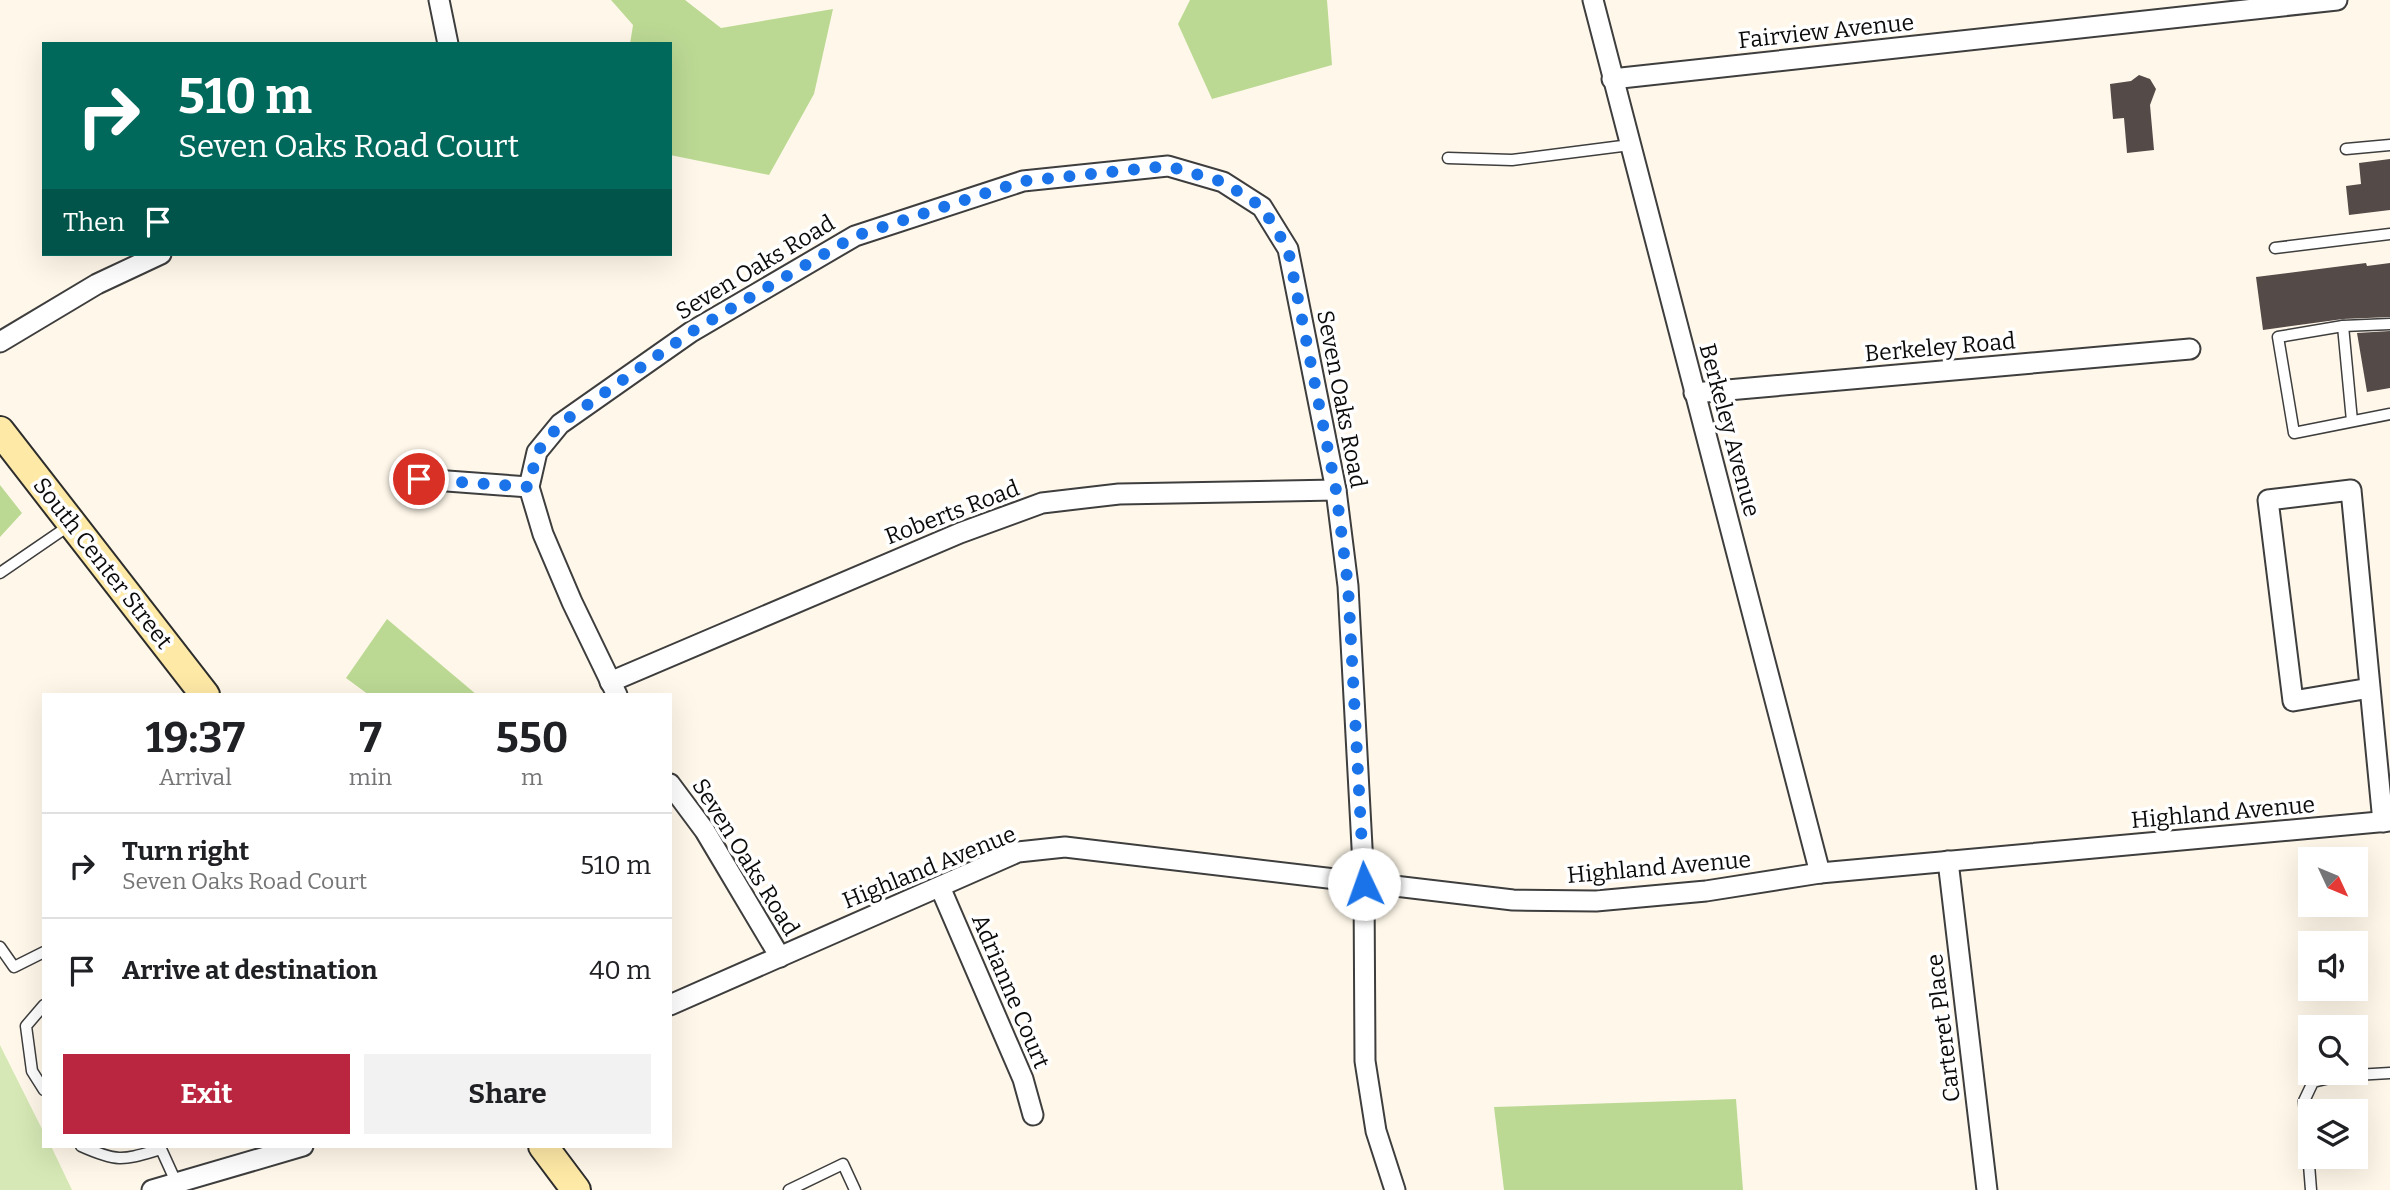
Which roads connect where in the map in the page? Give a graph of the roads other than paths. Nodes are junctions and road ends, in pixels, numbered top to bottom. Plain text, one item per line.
1 (439, 0) edge
2 (1593, 0) edge
3 (2337, 0) edge
4 (2227, 6) edge
5 (448, 42) edge
6 (1612, 79) junction
7 (1630, 145) junction
8 (2390, 145) edge
9 (2346, 149) dead end
10 (1448, 158) dead end
11 (2390, 234) edge
12 (2275, 248) dead end
13 (157, 256) edge
14 (2390, 324) edge
15 (2343, 326) junction
16 (0, 342) edge
17 (2190, 349) dead end
18 (1694, 393) junction
19 (2390, 414) edge
20 (2352, 421) junction
21 (0, 431) edge
22 (419, 479) dead end
23 (529, 487) junction
24 (1336, 490) junction
25 (73, 523) junction
26 (0, 573) edge
27 (613, 688) edge
28 (2370, 688) junction
29 (203, 693) edge
30 (672, 786) edge
31 (2387, 821) edge
32 (1948, 861) junction
33 (1820, 873) junction
34 (1364, 884) junction
35 (940, 887) junction
36 (0, 947) edge
37 (42, 953) edge
38 (780, 957) junction
39 (672, 1004) edge
40 (42, 1007) edge
41 (2390, 1073) edge
42 (42, 1087) edge
43 (1034, 1115) dead end
44 (85, 1148) edge
45 (165, 1148) edge
46 (296, 1148) edge
47 (544, 1148) edge
48 (176, 1182) junction
49 (152, 1190) edge
50 (576, 1190) edge
51 (789, 1190) edge
52 (855, 1190) edge
53 (1395, 1190) edge
54 (1987, 1190) edge
55 (2311, 1190) edge

1 - 5 street
2 - 6 street, Berkeley Avenue
3 - 4 street, Fairview Avenue
4 - 6 street, Fairview Avenue
6 - 7 street, Berkeley Avenue
7 - 10 lane
7 - 18 street, Berkeley Avenue
8 - 9 lane
11 - 12 lane
13 - 16 street
14 - 15 lane
15 - 20 lane
15 - 20 lane
17 - 18 street, Berkeley Road
18 - 33 street, Berkeley Avenue
19 - 20 lane
21 - 25 main road, South Center Street
22 - 23 street
23 - 24 street, Seven Oaks Road
23 - 27 street
24 - 27 street, Roberts Road
24 - 34 street, Seven Oaks Road
25 - 26 lane
25 - 29 main road, South Center Street
28 - 28 street
28 - 31 street
30 - 38 street, Seven Oaks Road
31 - 32 street, Highland Avenue
32 - 33 street, Highland Avenue
32 - 54 street, Carteret Place
33 - 34 street, Highland Avenue
34 - 35 street, Highland Avenue
34 - 53 street, Seven Oaks Road
35 - 38 street, Highland Avenue
35 - 43 street, Adrianne Court
36 - 37 lane
38 - 39 street, Highland Avenue
40 - 42 lane
41 - 55 lane
44 - 45 lane
45 - 48 lane
46 - 48 street
47 - 50 main road
48 - 49 street
51 - 52 lane

